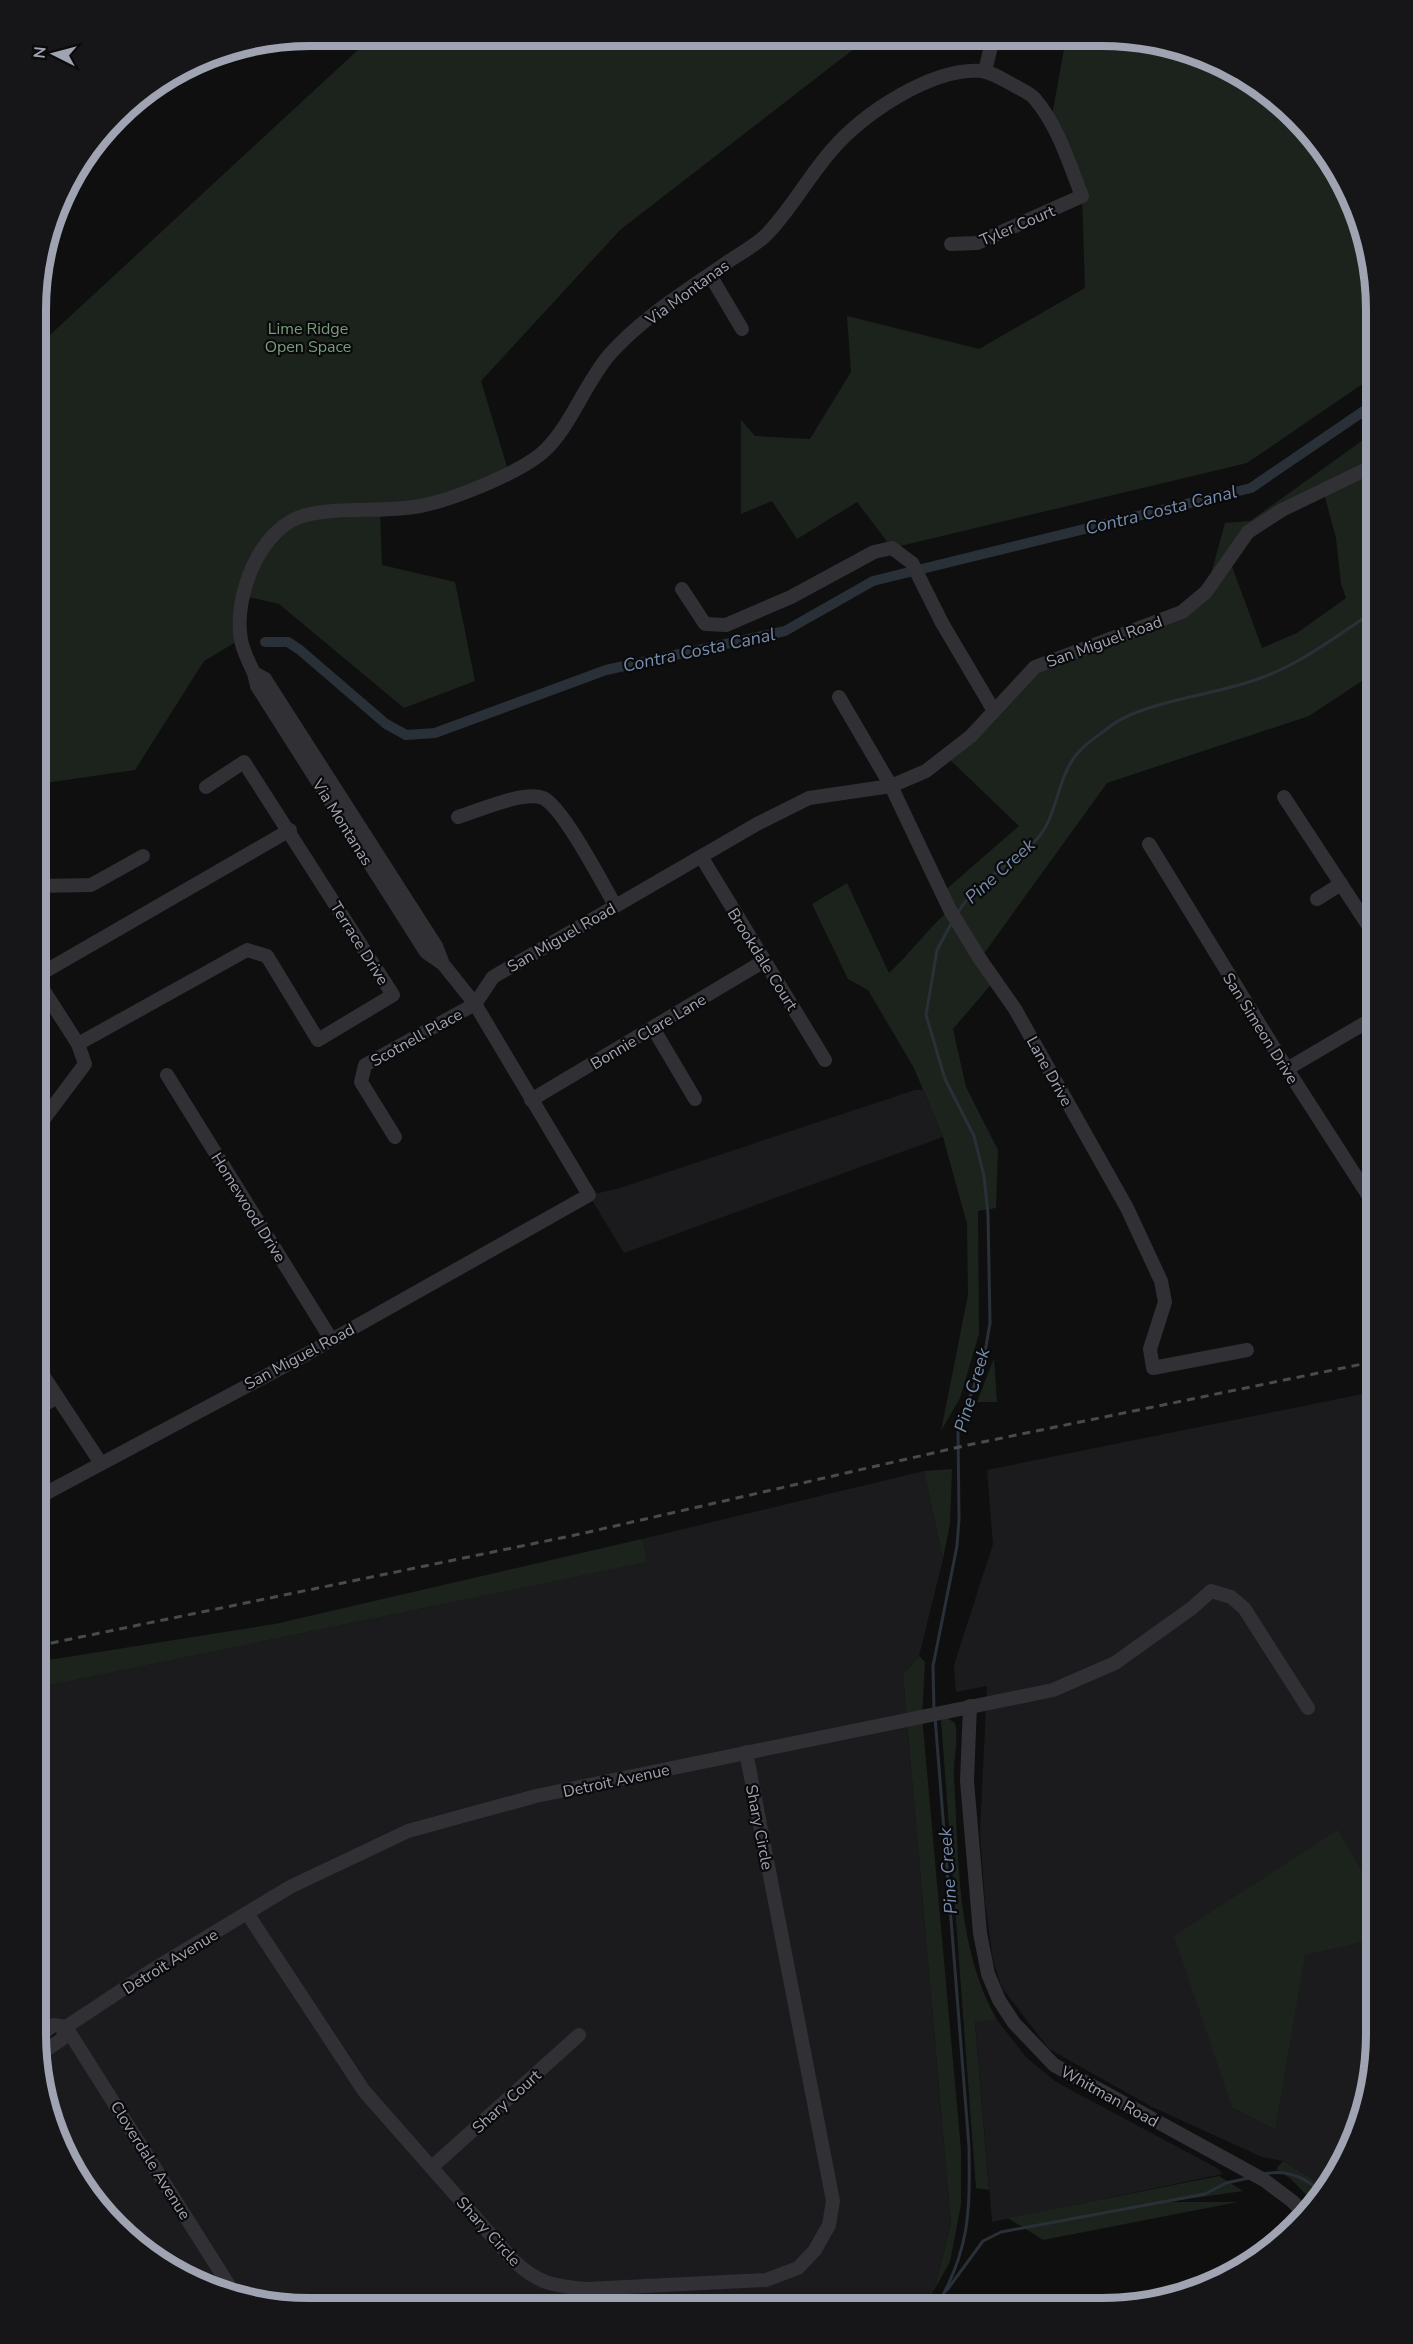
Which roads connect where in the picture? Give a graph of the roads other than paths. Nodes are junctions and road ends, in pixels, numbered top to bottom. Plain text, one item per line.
1 (991, 46) edge
2 (985, 71) junction
3 (951, 244) dead end
4 (710, 275) junction
5 (742, 329) dead end
6 (1366, 469) edge
7 (682, 589) dead end
8 (839, 697) dead end
9 (994, 711) junction
10 (891, 786) junction
11 (206, 787) dead end
12 (1284, 797) dead end
13 (458, 817) dead end
14 (290, 830) junction
15 (1149, 844) dead end
16 (143, 856) dead end
17 (702, 858) junction
18 (1341, 884) junction
19 (46, 886) edge
20 (1317, 899) dead end
21 (615, 905) junction
22 (1366, 922) edge
23 (764, 961) junction
24 (46, 973) edge
25 (46, 992) edge
26 (475, 1005) junction
27 (1366, 1022) edge
28 (653, 1029) junction
29 (78, 1044) junction
30 (825, 1060) dead end
31 (1287, 1069) junction
32 (167, 1075) dead end
33 (695, 1099) dead end
34 (531, 1100) junction
35 (46, 1116) edge
36 (395, 1137) dead end
37 (1366, 1192) edge
38 (331, 1339) junction
39 (1247, 1350) dead end
40 (46, 1380) edge
41 (57, 1397) junction
42 (46, 1404) edge
43 (100, 1462) junction
44 (46, 1493) edge
45 (970, 1706) junction
46 (1308, 1708) dead end
47 (746, 1752) junction
48 (247, 1914) junction
49 (66, 2027) junction
50 (46, 2031) edge
51 (579, 2035) dead end
52 (47, 2049) edge
53 (432, 2166) junction
54 (1300, 2209) edge
55 (228, 2284) edge

1 - 2 street
2 - 3 street, Tyler Court
2 - 4 street, Via Montanas
4 - 5 street
4 - 26 street, Via Montanas
6 - 9 street, San Miguel Road
7 - 9 street
8 - 10 street, Lane Drive
9 - 10 street, San Miguel Road
10 - 17 street, San Miguel Road
10 - 39 street, Lane Drive
11 - 14 street
12 - 18 street
13 - 21 street
14 - 24 street
14 - 29 street, Terrace Drive
15 - 31 street, San Simeon Drive
16 - 19 street
17 - 21 street, San Miguel Road
17 - 23 street, Brookdale Court
18 - 20 street
18 - 22 street
21 - 26 street, San Miguel Road
23 - 28 street, Bonnie Clare Lane
23 - 30 street, Brookdale Court
25 - 29 street
26 - 34 street, San Miguel Road
26 - 36 street, Scotnell Place
27 - 31 street
28 - 33 street
28 - 34 street, Bonnie Clare Lane
29 - 35 street
31 - 37 street, San Simeon Drive
32 - 38 street, Homewood Drive
34 - 38 street, San Miguel Road
38 - 43 street, San Miguel Road
40 - 41 street
41 - 42 street
41 - 43 street
43 - 44 street, San Miguel Road
45 - 46 street, Detroit Avenue
45 - 47 street, Detroit Avenue
45 - 54 street, Whitman Road
47 - 48 street, Detroit Avenue
47 - 53 street, Shary Circle
48 - 49 street, Detroit Avenue
48 - 53 street, Shary Circle
49 - 50 street, Detroit Avenue
49 - 52 street, Detroit Avenue
49 - 55 street, Cloverdale Avenue
51 - 53 street, Shary Court

